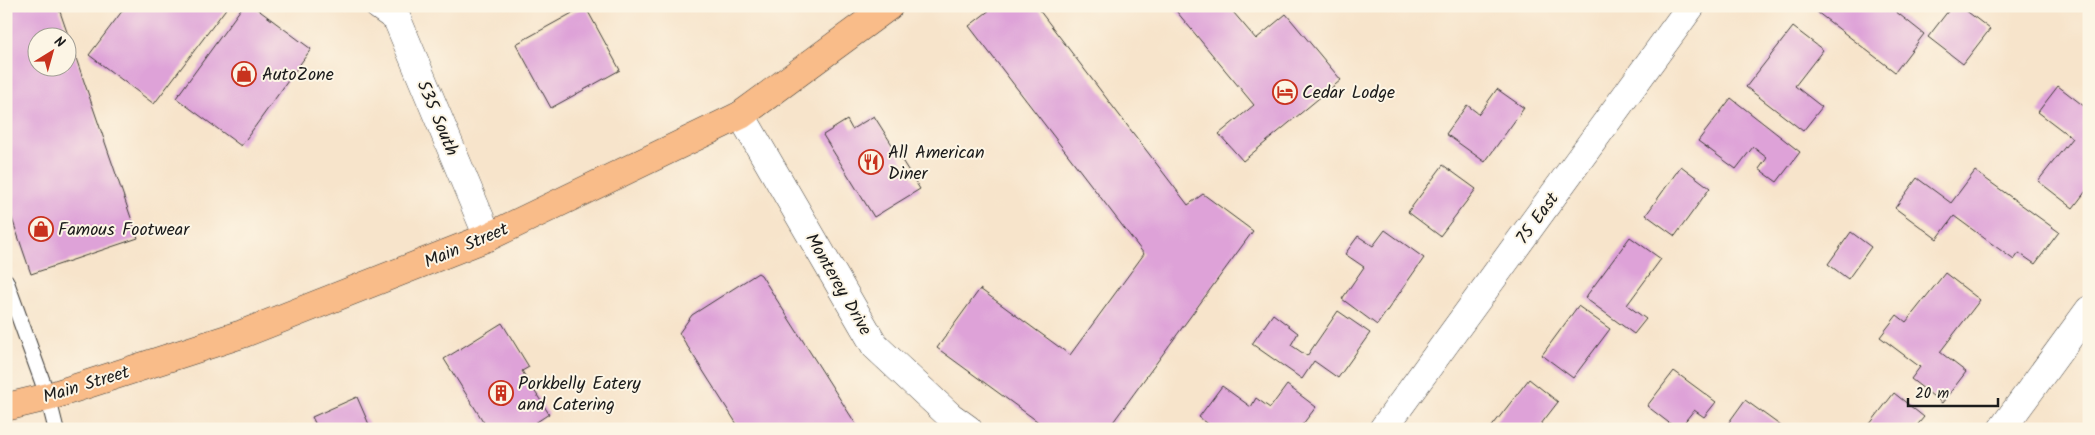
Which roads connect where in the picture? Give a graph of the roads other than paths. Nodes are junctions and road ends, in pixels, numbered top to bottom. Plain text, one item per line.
1 (889, 6) edge
2 (1691, 6) edge
3 (394, 11) edge
4 (740, 115) junction
5 (488, 237) junction
6 (6, 281) edge
7 (2089, 310) edge
8 (48, 397) junction
9 (6, 407) edge
10 (953, 424) edge
11 (56, 429) edge
12 (1382, 429) edge
13 (2002, 429) edge

1 - 4 main road, Main Street
2 - 12 street, 75 East
3 - 5 street, 535 South
4 - 5 main road, Main Street
4 - 10 street, Monterey Drive
5 - 8 main road, Main Street
6 - 8 lane
7 - 13 street
8 - 9 main road, Main Street
8 - 11 lane

